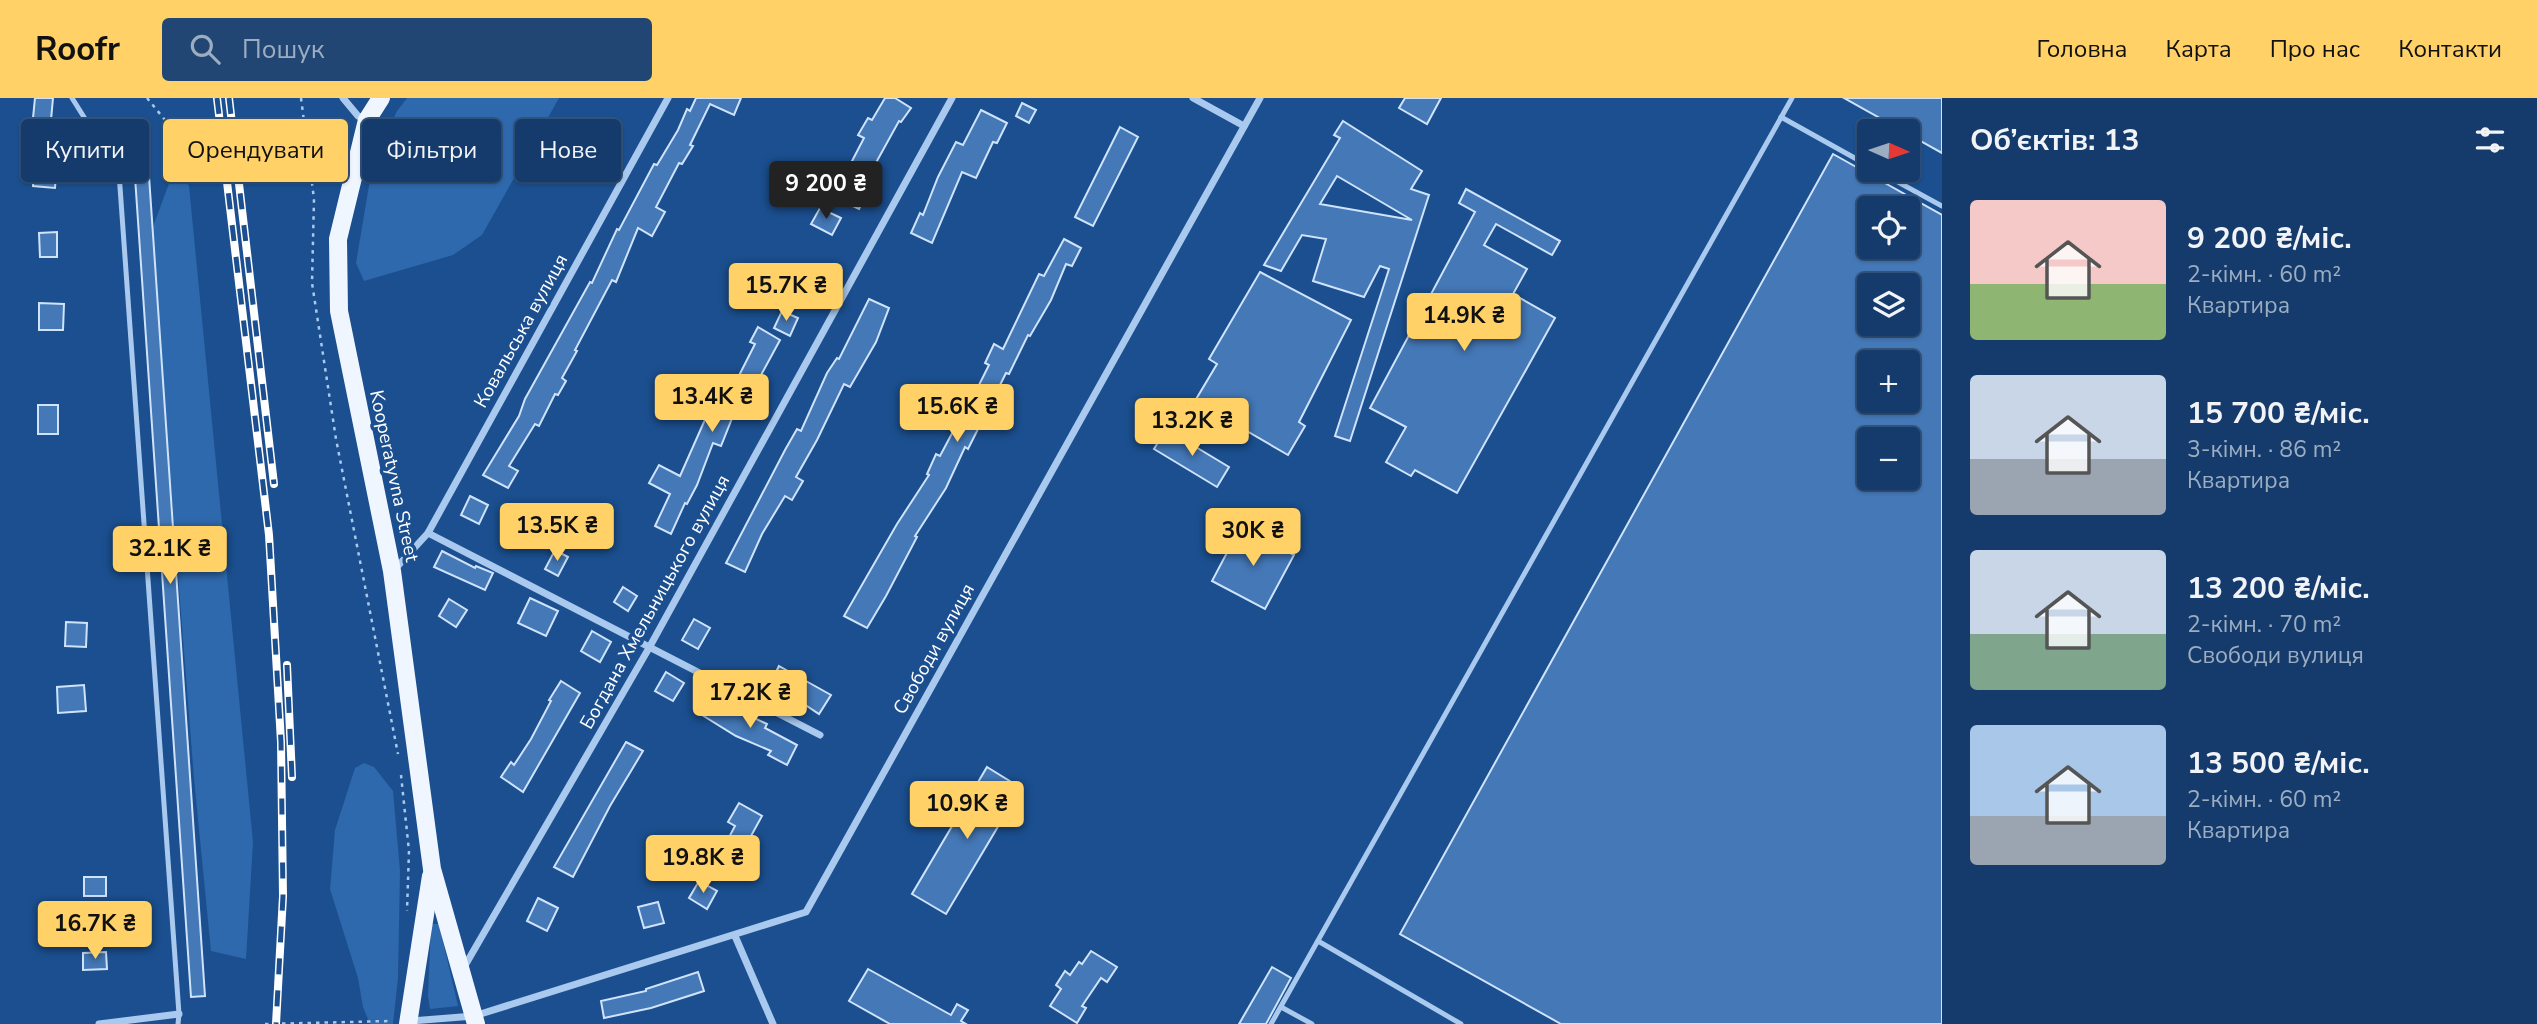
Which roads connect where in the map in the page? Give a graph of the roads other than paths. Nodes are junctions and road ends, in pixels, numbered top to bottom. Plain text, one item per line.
1 (72, 98) edge
2 (343, 98) edge
3 (381, 98) edge
4 (668, 98) edge
5 (952, 98) edge
6 (1193, 98) edge
7 (1260, 98) edge
8 (1792, 98) edge
9 (1781, 117) junction
10 (366, 119) edge
11 (369, 119) edge
12 (1244, 126) junction
13 (362, 144) edge
14 (1857, 159) edge
15 (1898, 182) edge
16 (1942, 206) edge
17 (428, 533) junction
18 (392, 571) junction
19 (649, 648) junction
20 (820, 735) dead end
21 (432, 869) junction
22 (735, 936) junction
23 (1318, 941) junction
24 (461, 972) junction
25 (1280, 1007) junction
26 (179, 1014) junction
27 (475, 1020) edge
28 (403, 1023) edge
29 (99, 1024) edge
30 (178, 1024) edge
31 (773, 1024) edge
32 (1271, 1024) edge
33 (1312, 1024) edge
34 (1461, 1024) edge

1 - 26 lane
2 - 10 street
3 - 11 main road, Kooperatyvna Street
4 - 17 street, Ковальська вулиця
5 - 19 street, Богдана Хмельницького вулиця
6 - 12 street
7 - 12 street, Свободи вулиця
8 - 9 lane
9 - 14 lane
9 - 23 lane
12 - 22 street, Свободи вулиця
13 - 18 main road, Kooperatyvna Street
15 - 16 lane
17 - 18 street, Ковальська вулиця
17 - 19 street
18 - 21 main road, Kooperatyvna Street
19 - 20 street
19 - 24 street, Богдана Хмельницького вулиця
21 - 24 main road
21 - 28 main road
22 - 27 street, Свободи вулиця
22 - 31 street
23 - 25 lane
23 - 34 lane
24 - 27 main road
25 - 32 lane
25 - 33 lane
26 - 29 street
26 - 30 lane
27 - 28 street, Свободи вулиця

